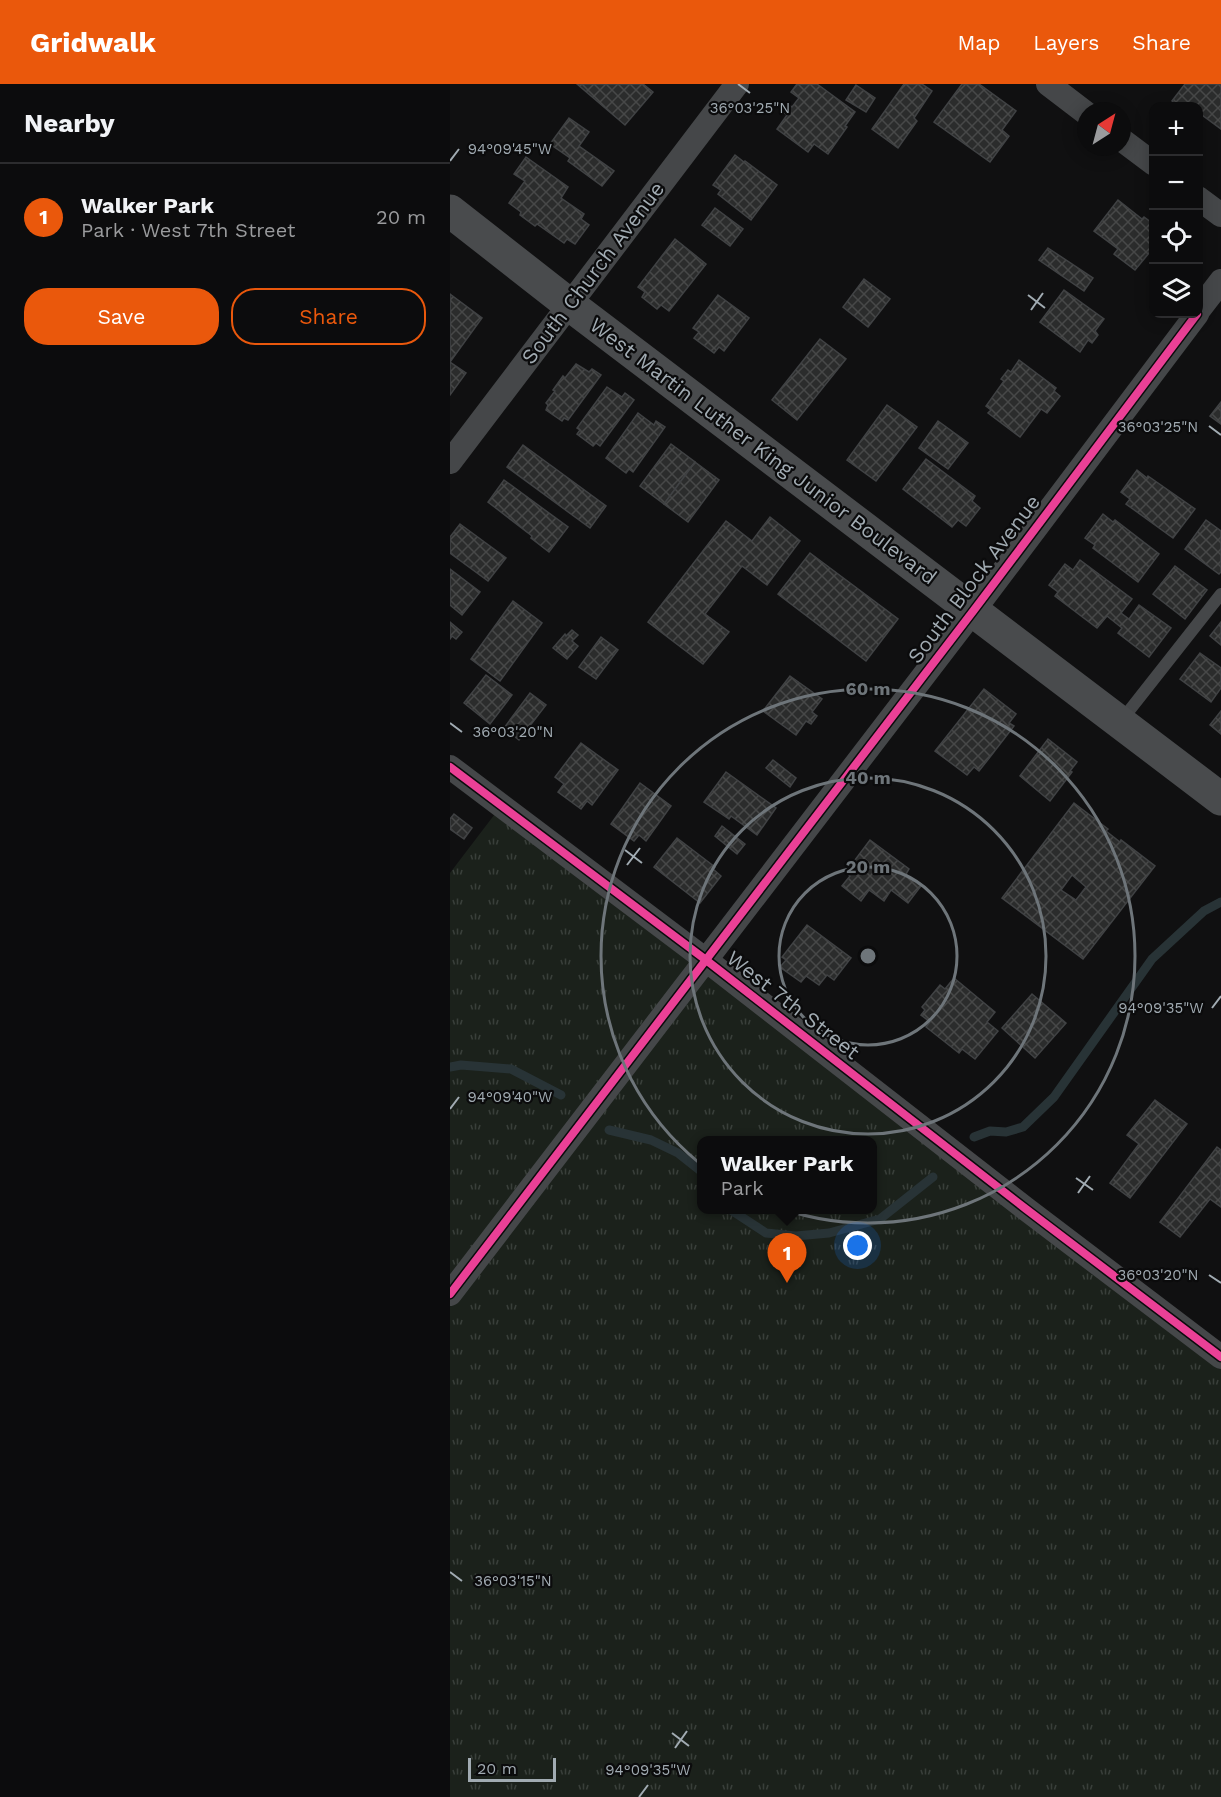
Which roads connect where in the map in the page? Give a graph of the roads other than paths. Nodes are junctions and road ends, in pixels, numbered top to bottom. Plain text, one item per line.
1 (737, 84) edge
2 (1048, 84) edge
3 (1077, 106) edge
4 (1131, 147) edge
5 (1149, 160) edge
6 (1203, 202) edge
7 (450, 211) edge
8 (1221, 215) edge
9 (1221, 281) edge
10 (570, 305) junction
11 (1203, 305) edge
12 (1193, 318) edge
13 (450, 462) edge
14 (1221, 594) edge
15 (974, 610) junction
16 (1120, 722) junction
17 (450, 767) edge
18 (1221, 799) edge
19 (706, 960) junction
20 (450, 1294) edge
21 (1221, 1357) edge

1 - 10 street, South Church Avenue
2 - 3 street
4 - 5 street
6 - 8 street
7 - 10 main road, West Martin Luther King Junior Boulevard
9 - 11 street, South Block Avenue
10 - 13 street, South Church Avenue
10 - 15 main road, West Martin Luther King Junior Boulevard
12 - 15 street, South Block Avenue
14 - 16 lane
15 - 16 main road, West Martin Luther King Junior Boulevard
15 - 19 street, South Block Avenue
16 - 18 main road, West Martin Luther King Junior Boulevard
17 - 19 street, West 7th Street
19 - 20 street, South Block Avenue
19 - 21 street, West 7th Street

